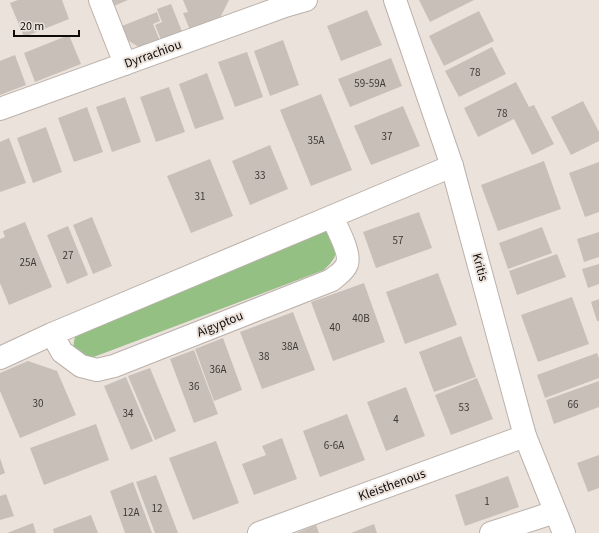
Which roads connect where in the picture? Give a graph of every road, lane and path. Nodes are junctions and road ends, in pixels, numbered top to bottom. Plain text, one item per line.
1 (100, 0) edge
2 (306, 0) edge
3 (395, 0) edge
4 (283, 3) edge
5 (125, 64) junction
6 (0, 109) edge
7 (452, 166) junction
8 (332, 217) junction
9 (52, 334) junction
10 (0, 358) edge
11 (525, 436) junction
12 (555, 512) junction
13 (259, 533) edge
14 (491, 533) edge
15 (564, 533) edge

1 - 5 street
2 - 4 street, Dyrrachiou
3 - 7 street, Kritis
4 - 5 street, Dyrrachiou
5 - 6 street, Dyrrachiou
7 - 8 street
7 - 11 street, Kritis
8 - 9 street
8 - 9 street, Aigyptou
9 - 10 street
11 - 12 street, Kritis
11 - 13 street, Kleisthenous
12 - 14 street
12 - 15 street, Kritis

